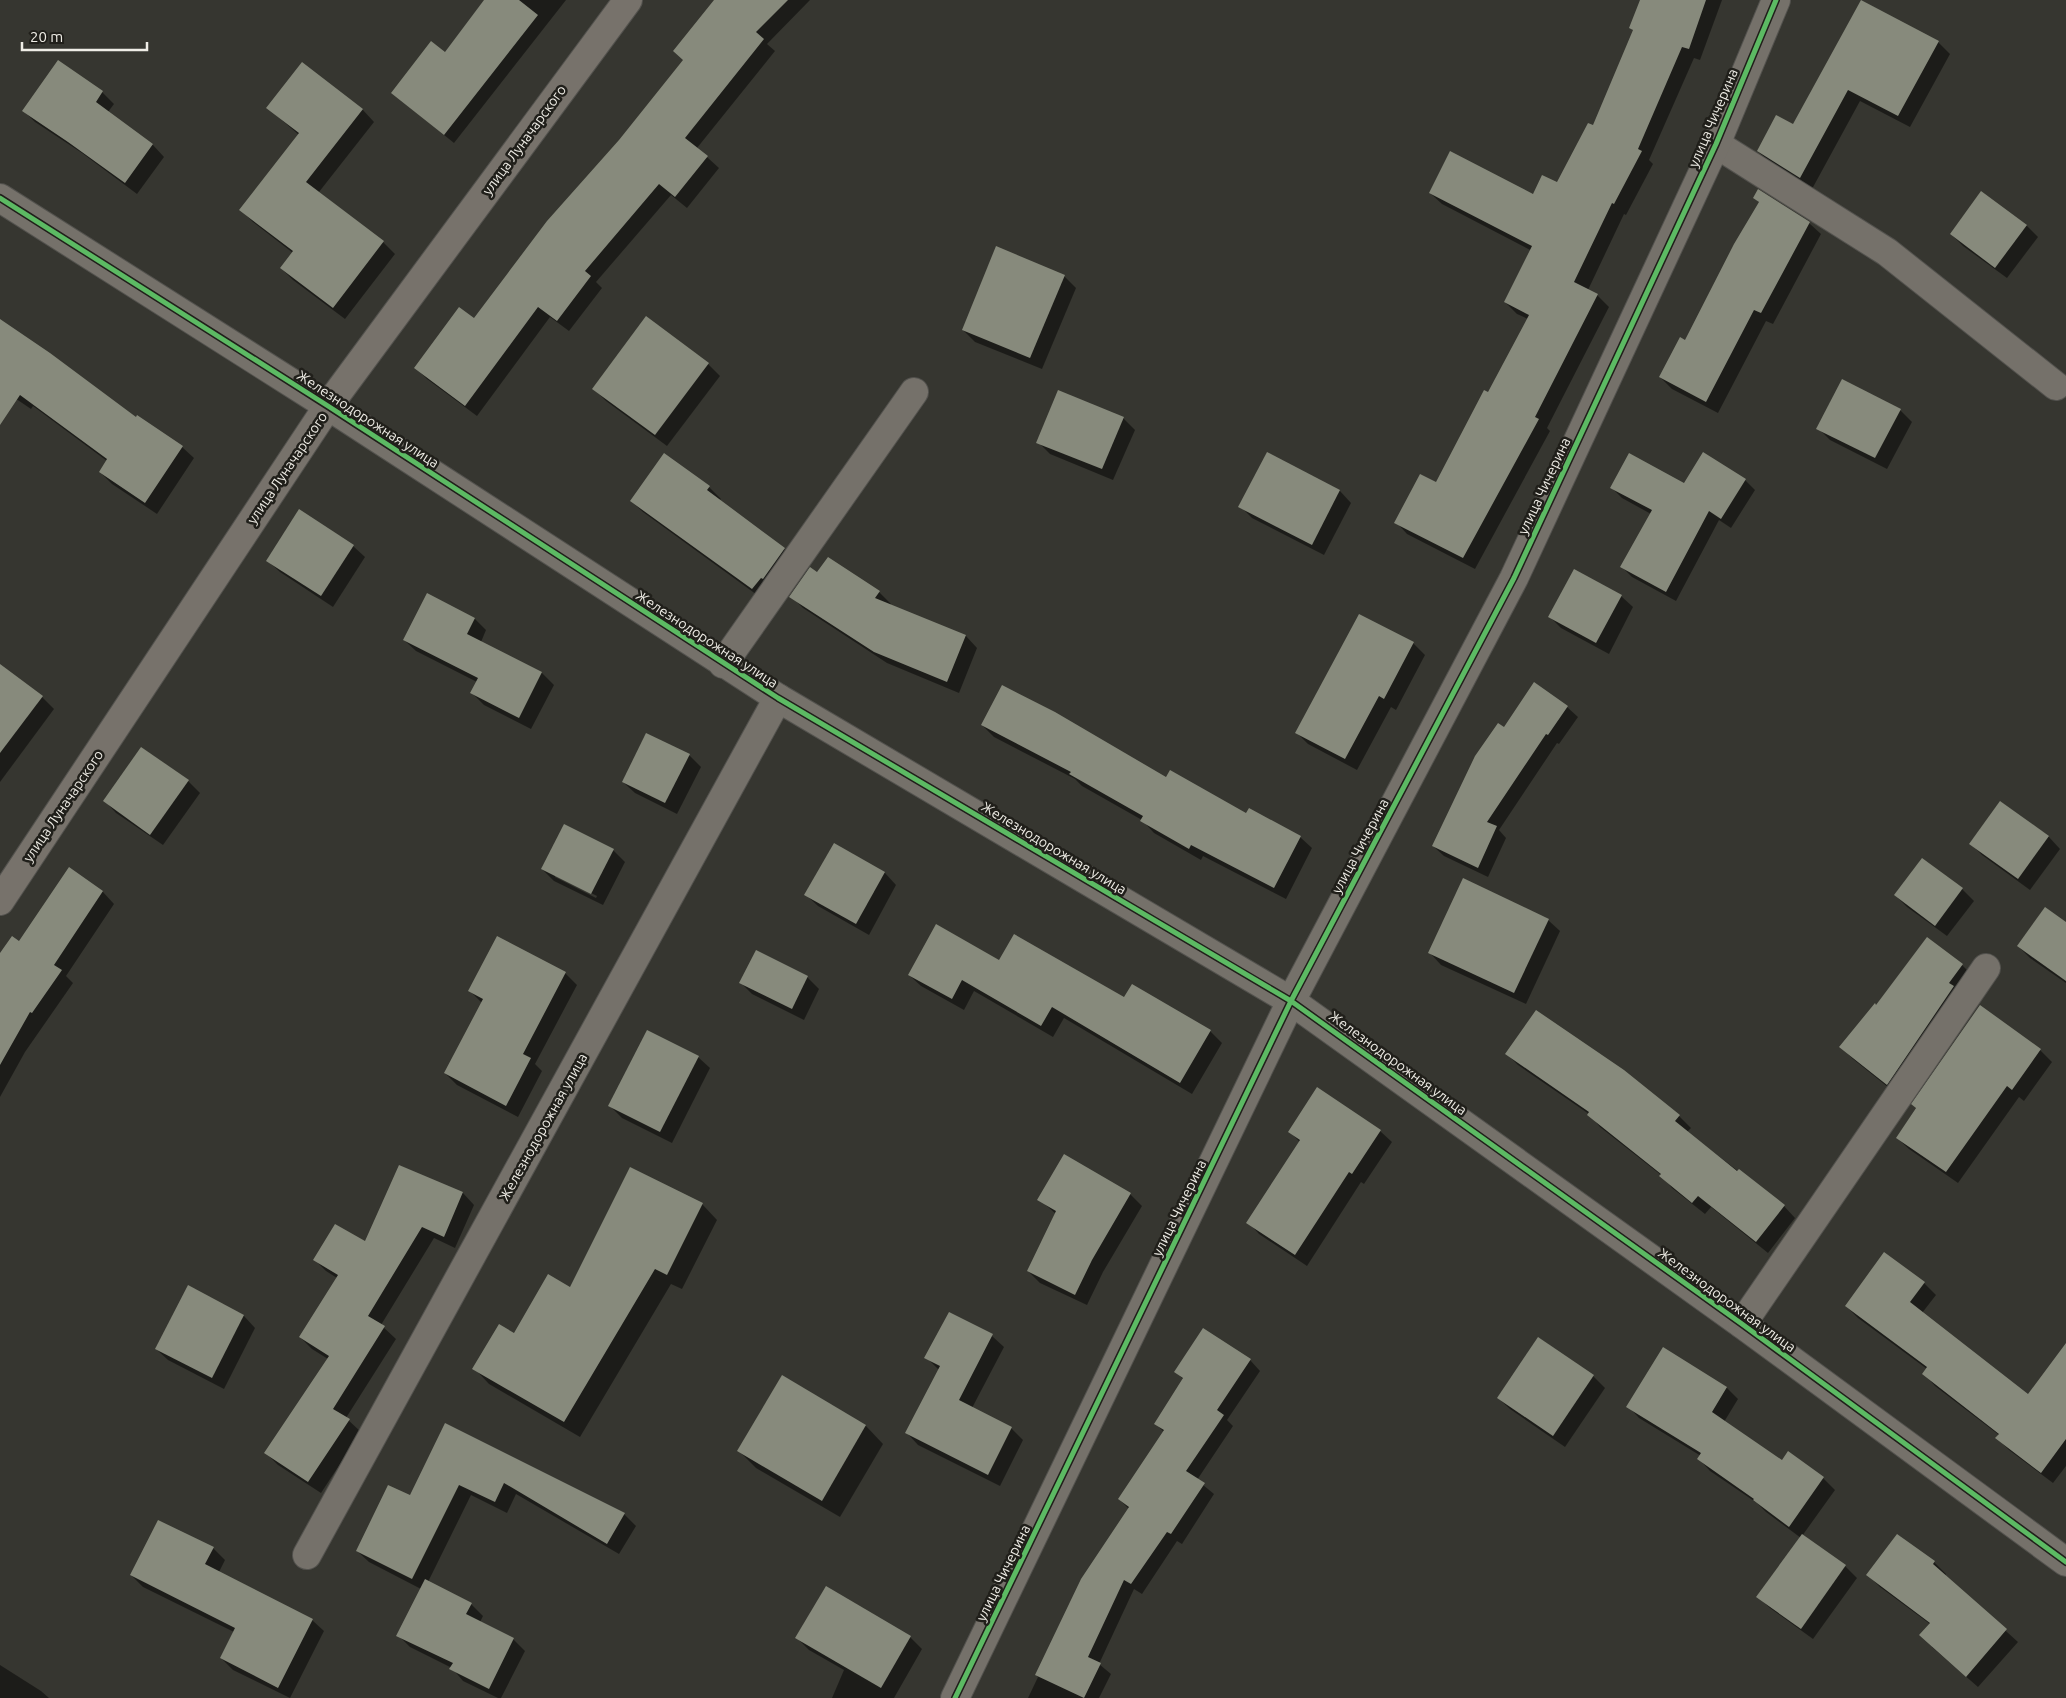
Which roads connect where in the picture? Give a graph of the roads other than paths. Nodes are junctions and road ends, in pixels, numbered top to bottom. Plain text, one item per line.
1 (628, 0) edge
2 (1776, 0) edge
3 (1716, 144) junction
4 (0, 198) edge
5 (2056, 386) dead end
6 (914, 392) dead end
7 (328, 406) junction
8 (723, 664) junction
9 (778, 698) junction
10 (0, 901) edge
11 (1986, 968) dead end
12 (1291, 1000) junction
13 (1742, 1324) junction
14 (307, 1555) dead end
15 (2066, 1562) edge
16 (955, 1698) edge

1 - 7 main road, улица Луначарского
2 - 3 street, улица Чичерина
3 - 5 street, улица Чичерина
3 - 12 street, улица Чичерина
4 - 7 street, Железнодорожная улица
6 - 8 street, Железнодорожная улица
7 - 8 street, Железнодорожная улица
7 - 10 main road, улица Луначарского
8 - 9 street, Железнодорожная улица
9 - 12 street, Железнодорожная улица
9 - 14 street, Железнодорожная улица
11 - 13 street, Железнодорожная улица
12 - 13 street, Железнодорожная улица
12 - 16 street, улица Чичерина
13 - 15 street, Железнодорожная улица

